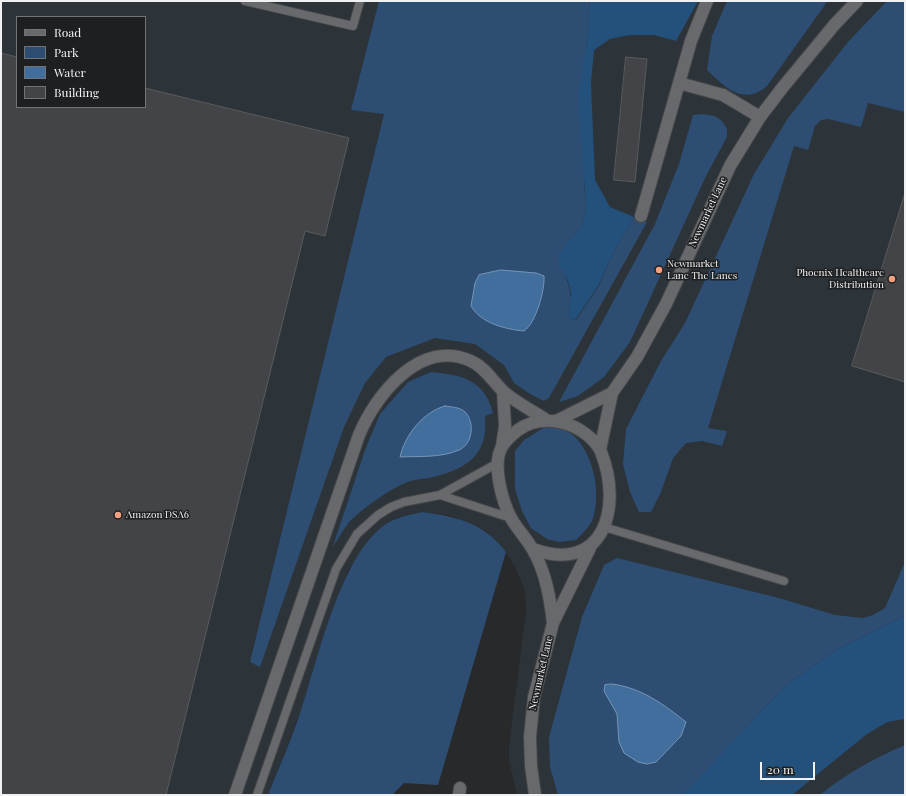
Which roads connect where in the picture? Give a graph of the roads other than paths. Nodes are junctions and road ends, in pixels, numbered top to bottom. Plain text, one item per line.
1 (245, 1) edge
2 (360, 1) edge
3 (707, 1) edge
4 (857, 1) edge
5 (679, 84) junction
6 (760, 117) junction
7 (641, 216) dead end
8 (503, 391) junction
9 (612, 393) junction
10 (550, 420) junction
11 (502, 446) junction
12 (600, 450) junction
13 (498, 463) junction
14 (440, 495) junction
15 (511, 518) junction
16 (604, 527) junction
17 (590, 548) junction
18 (533, 549) junction
19 (784, 581) dead end
20 (553, 623) junction
21 (235, 795) edge
22 (257, 795) edge
23 (535, 795) edge

1 - 2 lane
3 - 5 main road
4 - 6 main road, Newmarket Lane
5 - 6 main road
5 - 7 main road
6 - 9 main road, Newmarket Lane
8 - 10 main road
8 - 11 main road
8 - 21 main road
9 - 10 main road, Newmarket Lane
9 - 12 main road, Newmarket Lane
10 - 11 main road, Newmarket Lane
10 - 12 main road, Newmarket Lane
11 - 13 main road, Newmarket Lane
12 - 16 main road, Newmarket Lane
13 - 14 lane
13 - 15 main road, Newmarket Lane
14 - 15 lane
14 - 22 lane
15 - 18 main road, Newmarket Lane
16 - 17 main road, Newmarket Lane
16 - 19 lane
17 - 18 main road
17 - 20 main road, Newmarket Lane
18 - 20 main road, Newmarket Lane
20 - 23 main road, Newmarket Lane

